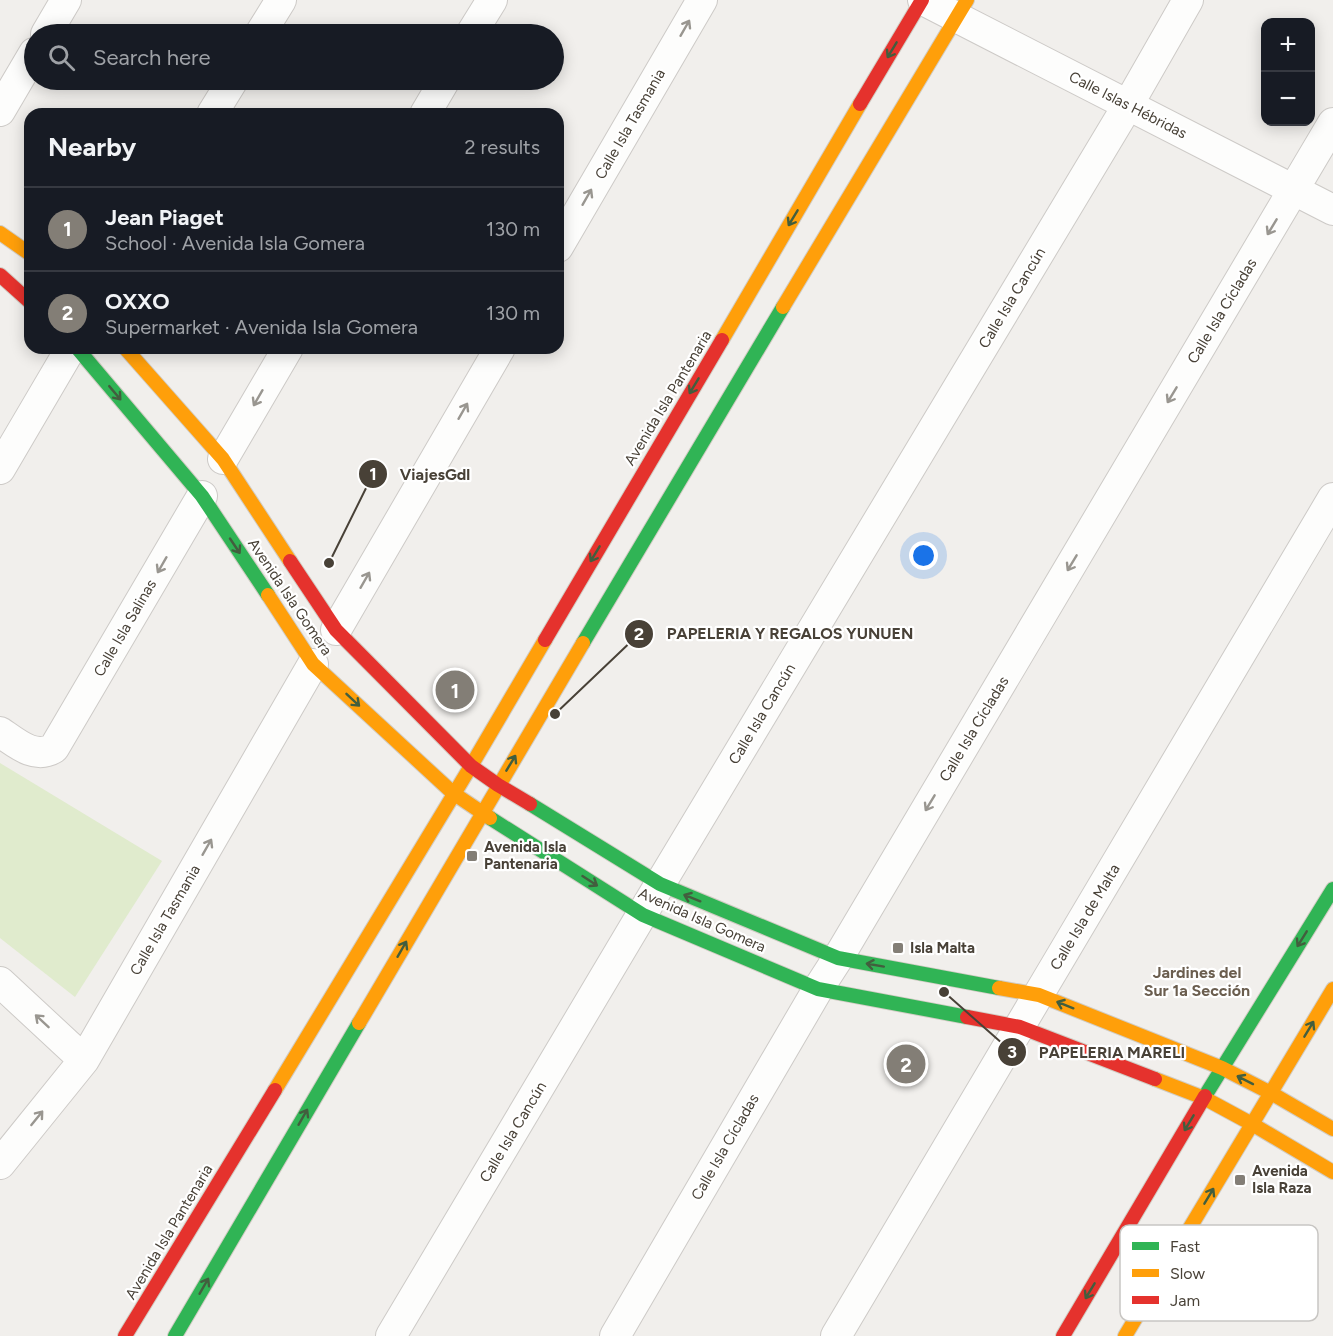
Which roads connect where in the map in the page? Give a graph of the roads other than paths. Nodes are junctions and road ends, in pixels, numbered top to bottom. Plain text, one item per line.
1 (66, 0) edge
2 (281, 0) edge
3 (492, 0) edge
4 (702, 0) edge
5 (923, 0) edge
6 (1188, 0) edge
7 (962, 8) edge
8 (52, 24) edge
9 (266, 24) edge
10 (477, 24) edge
11 (24, 70) edge
12 (227, 90) edge
13 (439, 90) edge
14 (1128, 105) junction
15 (216, 108) edge
16 (429, 108) edge
17 (0, 111) edge
18 (1333, 123) edge
19 (1294, 190) junction
20 (1333, 210) edge
21 (0, 233) edge
22 (564, 238) edge
23 (16, 264) edge
24 (24, 286) edge
25 (67, 354) edge
26 (82, 354) edge
27 (130, 354) edge
28 (284, 354) edge
29 (497, 354) edge
30 (223, 459) junction
31 (0, 469) edge
32 (202, 496) junction
33 (1333, 498) edge
34 (336, 630) junction
35 (313, 664) junction
36 (0, 732) edge
37 (471, 766) junction
38 (498, 785) junction
39 (453, 793) junction
40 (482, 813) junction
41 (660, 884) junction
42 (1333, 889) edge
43 (642, 915) junction
44 (838, 958) junction
45 (0, 982) edge
46 (818, 989) junction
47 (1333, 989) edge
48 (1039, 995) junction
49 (1020, 1027) junction
50 (84, 1060) junction
51 (1222, 1068) junction
52 (1271, 1093) junction
53 (1204, 1098) junction
54 (1252, 1124) junction
55 (1333, 1129) edge
56 (0, 1164) edge
57 (1333, 1172) edge
58 (1129, 1225) edge
59 (1191, 1225) edge
60 (1120, 1240) edge
61 (1134, 1321) edge
62 (125, 1336) edge
63 (175, 1336) edge
64 (391, 1336) edge
65 (615, 1336) edge
66 (836, 1336) edge
67 (1063, 1336) edge
68 (1125, 1336) edge

1 - 8 street
2 - 9 street
3 - 10 street
22 -> 4 street, Calle Isla Tasmania
5 - 7 street, Calle Islas Hébridas
5 -> 37 street, Avenida Isla Pantenaria
6 - 14 street, Calle Isla Cancún
7 - 14 street, Calle Islas Hébridas
38 -> 7 street
11 - 17 street
12 - 15 street
13 - 16 street
14 - 19 street, Calle Islas Hébridas
14 - 41 street, Calle Isla Cancún
18 - 19 street, Calle Isla Cícladas
19 - 20 street, Calle Islas Hébridas
19 -> 44 street, Calle Isla Cícladas
21 - 23 street
23 - 24 street
25 - 31 street
26 -> 32 street, Avenida Isla Gomera
27 - 30 street, Avenida Isla Gomera
28 -> 30 street
34 -> 29 street
30 - 34 street, Avenida Isla Gomera
32 -> 35 street, Avenida Isla Gomera
32 -> 36 street, Calle Isla Salinas
33 - 48 street, Calle Isla de Malta
34 - 37 street, Avenida Isla Gomera
35 -> 39 street, Avenida Isla Gomera
50 -> 35 street, Calle Isla Tasmania
37 - 38 street, Avenida Isla Gomera
37 - 39 street, Avenida Isla Pantenaria
38 - 40 street
38 - 41 street, Avenida Isla Gomera
39 - 40 street, Avenida Isla Gomera
39 - 62 street, Avenida Isla Pantenaria
40 -> 43 street, Avenida Isla Gomera
63 -> 40 street
41 - 43 street, Calle Isla Cancún
44 -> 41 street, Avenida Isla Gomera
42 -> 51 street
43 - 46 street, Avenida Isla Gomera
43 - 64 street, Calle Isla Cancún
44 - 46 street, Calle Isla Cícladas
48 -> 44 street, Avenida Isla Gomera
50 -> 45 street
46 - 49 street, Avenida Isla Gomera
46 - 65 street, Calle Isla Cícladas
52 -> 47 street
48 - 49 street, Calle Isla de Malta
51 -> 48 street, Avenida Isla Gomera
49 - 53 street, Avenida Isla Gomera
49 - 66 street, Calle Isla de Malta
56 -> 50 street, Calle Isla Tasmania
52 -> 51 street, Avenida Isla Gomera
51 - 53 street
52 - 54 street
52 - 55 street, Avenida Isla Gomera
53 - 54 street, Avenida Isla Gomera
53 -> 58 street
54 - 57 street, Avenida Isla Gomera
59 -> 54 street
60 -> 67 street
68 -> 61 street

